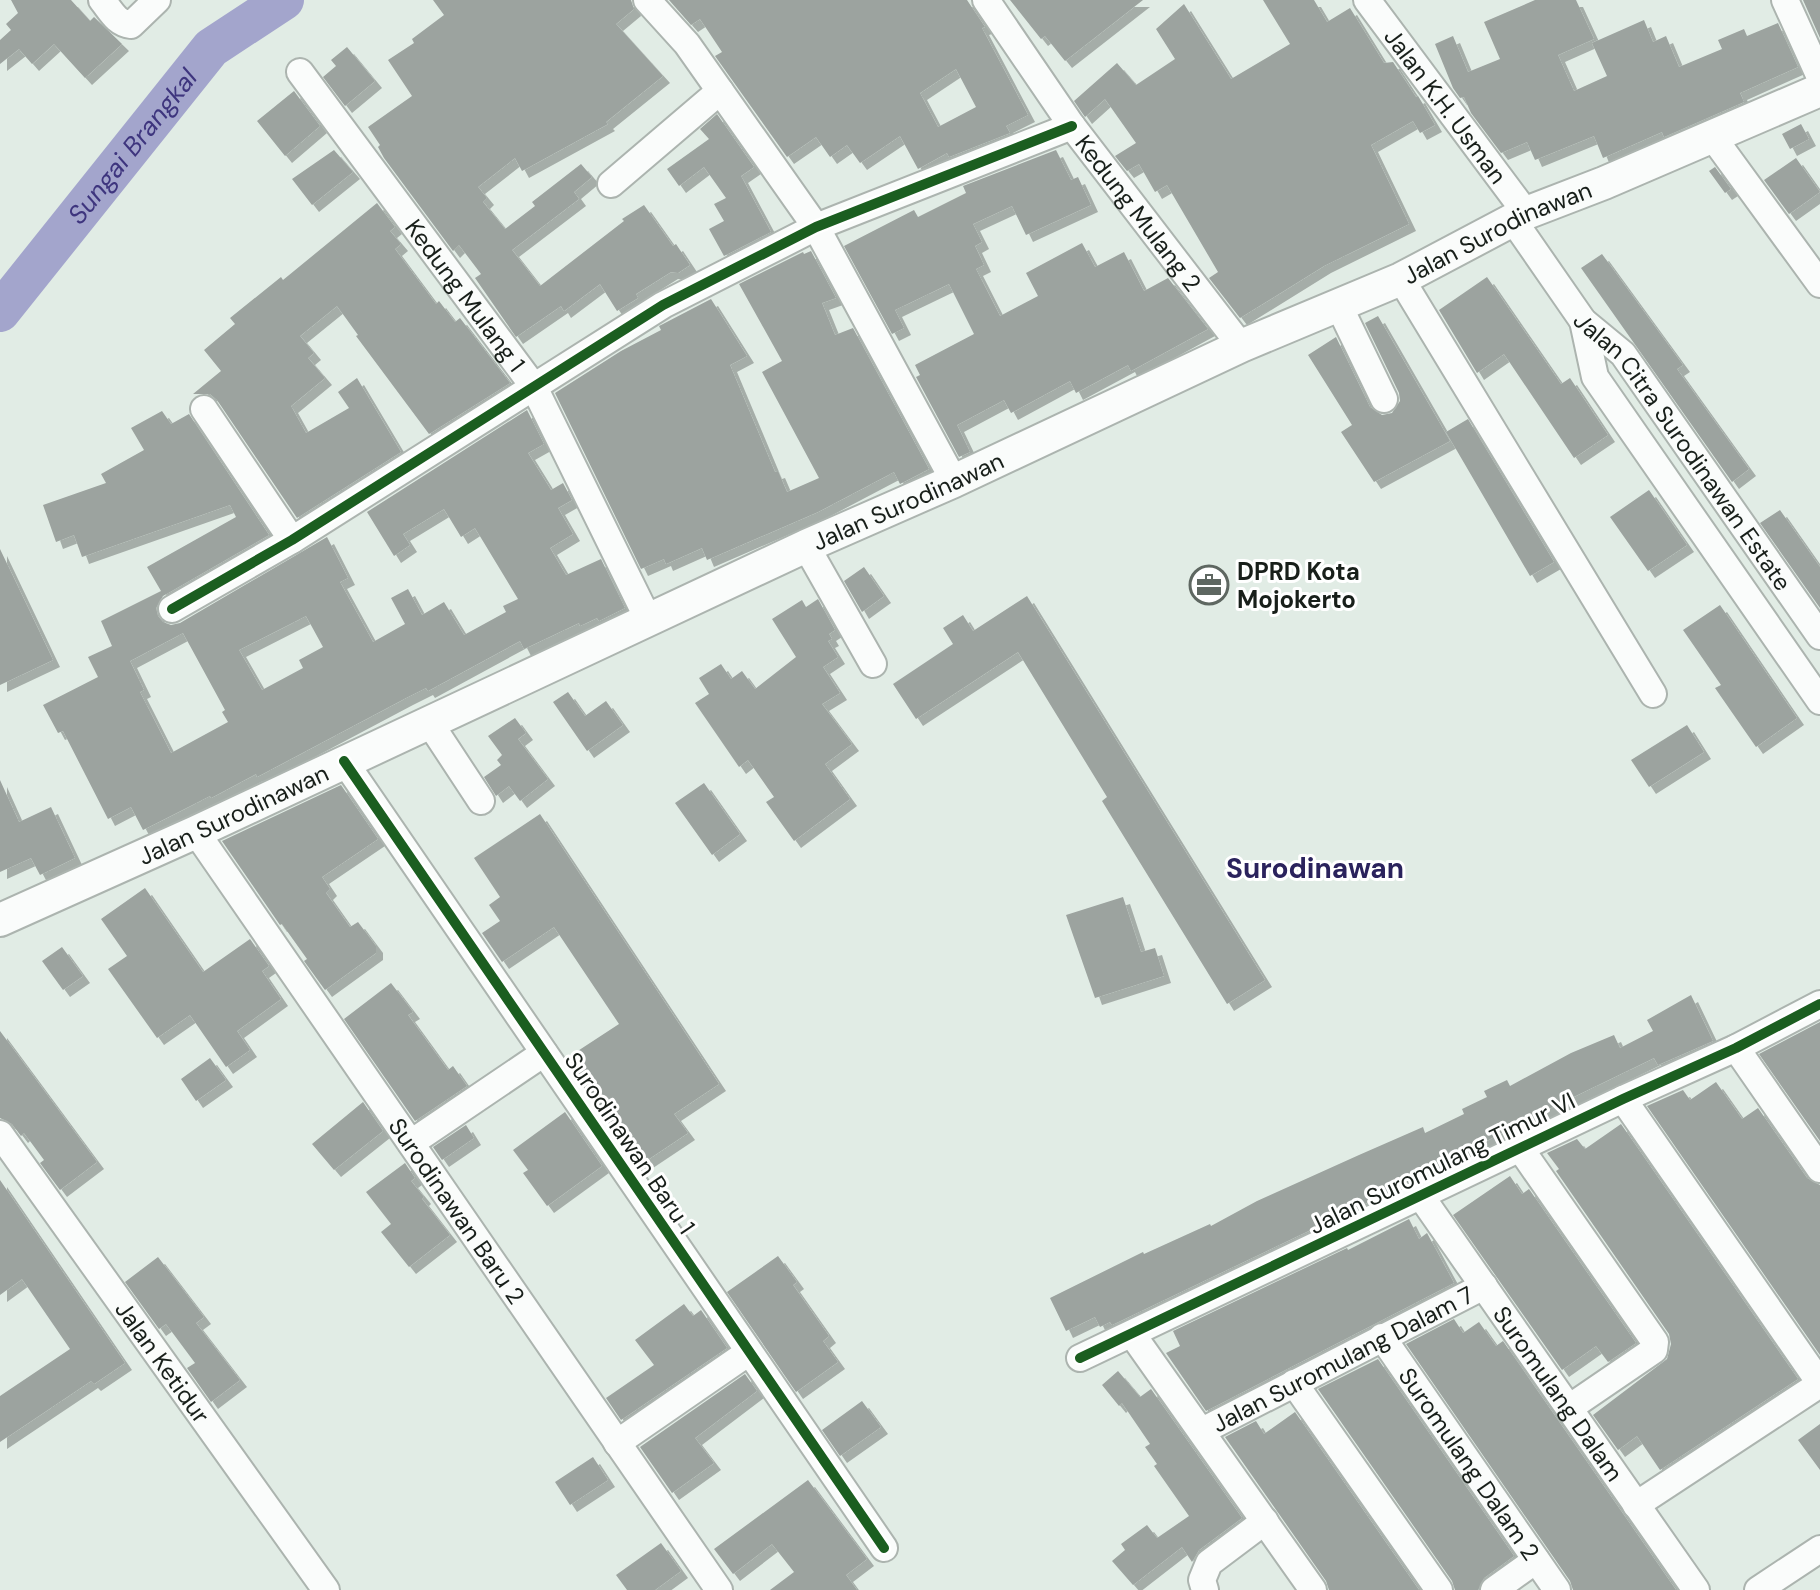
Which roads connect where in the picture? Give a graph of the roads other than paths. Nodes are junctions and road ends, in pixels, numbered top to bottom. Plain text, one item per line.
1 (102, 0) edge
2 (157, 0) edge
3 (647, 0) edge
4 (986, 0) edge
5 (1367, 0) edge
6 (1785, 0) edge
7 (300, 72) dead end
8 (1820, 77) edge
9 (1820, 90) edge
10 (720, 91) junction
11 (1072, 126) junction
12 (1712, 136) junction
13 (611, 184) dead end
14 (1520, 216) junction
15 (816, 227) junction
16 (1401, 279) junction
17 (1820, 284) edge
18 (1339, 306) junction
19 (1583, 321) junction
20 (1241, 346) junction
21 (534, 387) junction
22 (1384, 399) dead end
23 (204, 409) dead end
24 (954, 481) junction
25 (292, 540) junction
26 (806, 546) junction
27 (172, 609) dead end
28 (648, 619) junction
29 (1820, 636) edge
30 (873, 664) dead end
31 (1653, 694) dead end
32 (1820, 701) edge
33 (429, 722) junction
34 (344, 761) junction
35 (481, 801) dead end
36 (196, 832) junction
37 (0, 920) edge
38 (1820, 1004) edge
39 (1736, 1048) junction
40 (544, 1053) junction
41 (1623, 1099) junction
42 (0, 1134) edge
43 (411, 1143) junction
44 (1520, 1148) junction
45 (1820, 1169) edge
46 (1420, 1195) junction
47 (1484, 1286) junction
48 (1132, 1334) junction
49 (1382, 1337) junction
50 (749, 1352) junction
51 (1080, 1358) dead end
52 (1294, 1383) junction
53 (1820, 1384) edge
54 (1569, 1408) junction
55 (1202, 1431) junction
56 (617, 1443) junction
57 (1636, 1505) junction
58 (1265, 1521) junction
59 (884, 1548) dead end
60 (1820, 1549) edge
61 (1536, 1560) junction
62 (326, 1590) edge
63 (719, 1590) edge
64 (1205, 1590) edge
65 (1313, 1590) edge
66 (1439, 1590) edge
67 (1494, 1590) edge
68 (1557, 1590) edge
69 (1696, 1590) edge
70 (1758, 1590) edge

1 - 2 street
3 - 10 street
4 - 11 street, Kedung Mulang 2
5 - 14 street, Jalan K.H. Usman
6 - 8 street
7 - 21 street, Kedung Mulang 1
9 - 12 main road, Jalan Surodinawan
10 - 13 street
10 - 15 street
11 - 15 street
11 - 20 street, Kedung Mulang 2
12 - 14 main road, Jalan Surodinawan
12 - 17 street
14 - 16 main road, Jalan Surodinawan
14 - 19 street, Jalan K.H. Usman
15 - 21 street
15 - 24 street
16 - 18 main road, Jalan Surodinawan
16 - 31 street
18 - 20 main road, Jalan Surodinawan
18 - 22 street
19 - 29 street, Jalan Citra Surodinawan Estate
19 - 32 street, Jalan Citra Surodinawan Estate
20 - 24 main road, Jalan Surodinawan
21 - 25 street
21 - 28 street, Kedung Mulang 1
23 - 25 street
24 - 26 main road, Jalan Surodinawan
25 - 27 street
26 - 28 main road, Jalan Surodinawan
26 - 30 street
28 - 33 main road, Jalan Surodinawan
33 - 34 main road, Jalan Surodinawan
33 - 35 street
34 - 36 main road, Jalan Surodinawan
34 - 40 street, Surodinawan Baru 1
36 - 37 main road, Jalan Surodinawan
36 - 43 street, Surodinawan Baru 2
38 - 39 street, Jalan Suromulang Timur VI
39 - 41 street, Jalan Suromulang Timur VI
39 - 45 street
40 - 43 street
40 - 50 street, Surodinawan Baru 1
41 - 44 street, Jalan Suromulang Timur VI
41 - 53 street
42 - 62 street, Jalan Ketidur
43 - 56 street, Surodinawan Baru 2
44 - 46 street, Jalan Suromulang Timur VI
44 - 54 street
46 - 47 street, Suromulang Dalam
46 - 48 street, Jalan Suromulang Timur VI
47 - 49 street, Jalan Suromulang Dalam 7
47 - 54 street, Suromulang Dalam
48 - 51 street, Jalan Suromulang Timur VI
48 - 55 street
49 - 52 street, Jalan Suromulang Dalam 7
49 - 61 street, Suromulang Dalam 2
50 - 56 street
50 - 59 street, Surodinawan Baru 1
52 - 55 street, Jalan Suromulang Dalam 7
52 - 66 street
53 - 57 street
54 - 57 street, Suromulang Dalam
55 - 58 street
56 - 63 street, Surodinawan Baru 2
57 - 69 street, Suromulang Dalam
58 - 64 street
58 - 65 street
60 - 70 street
61 - 67 street
61 - 68 street, Suromulang Dalam 2

